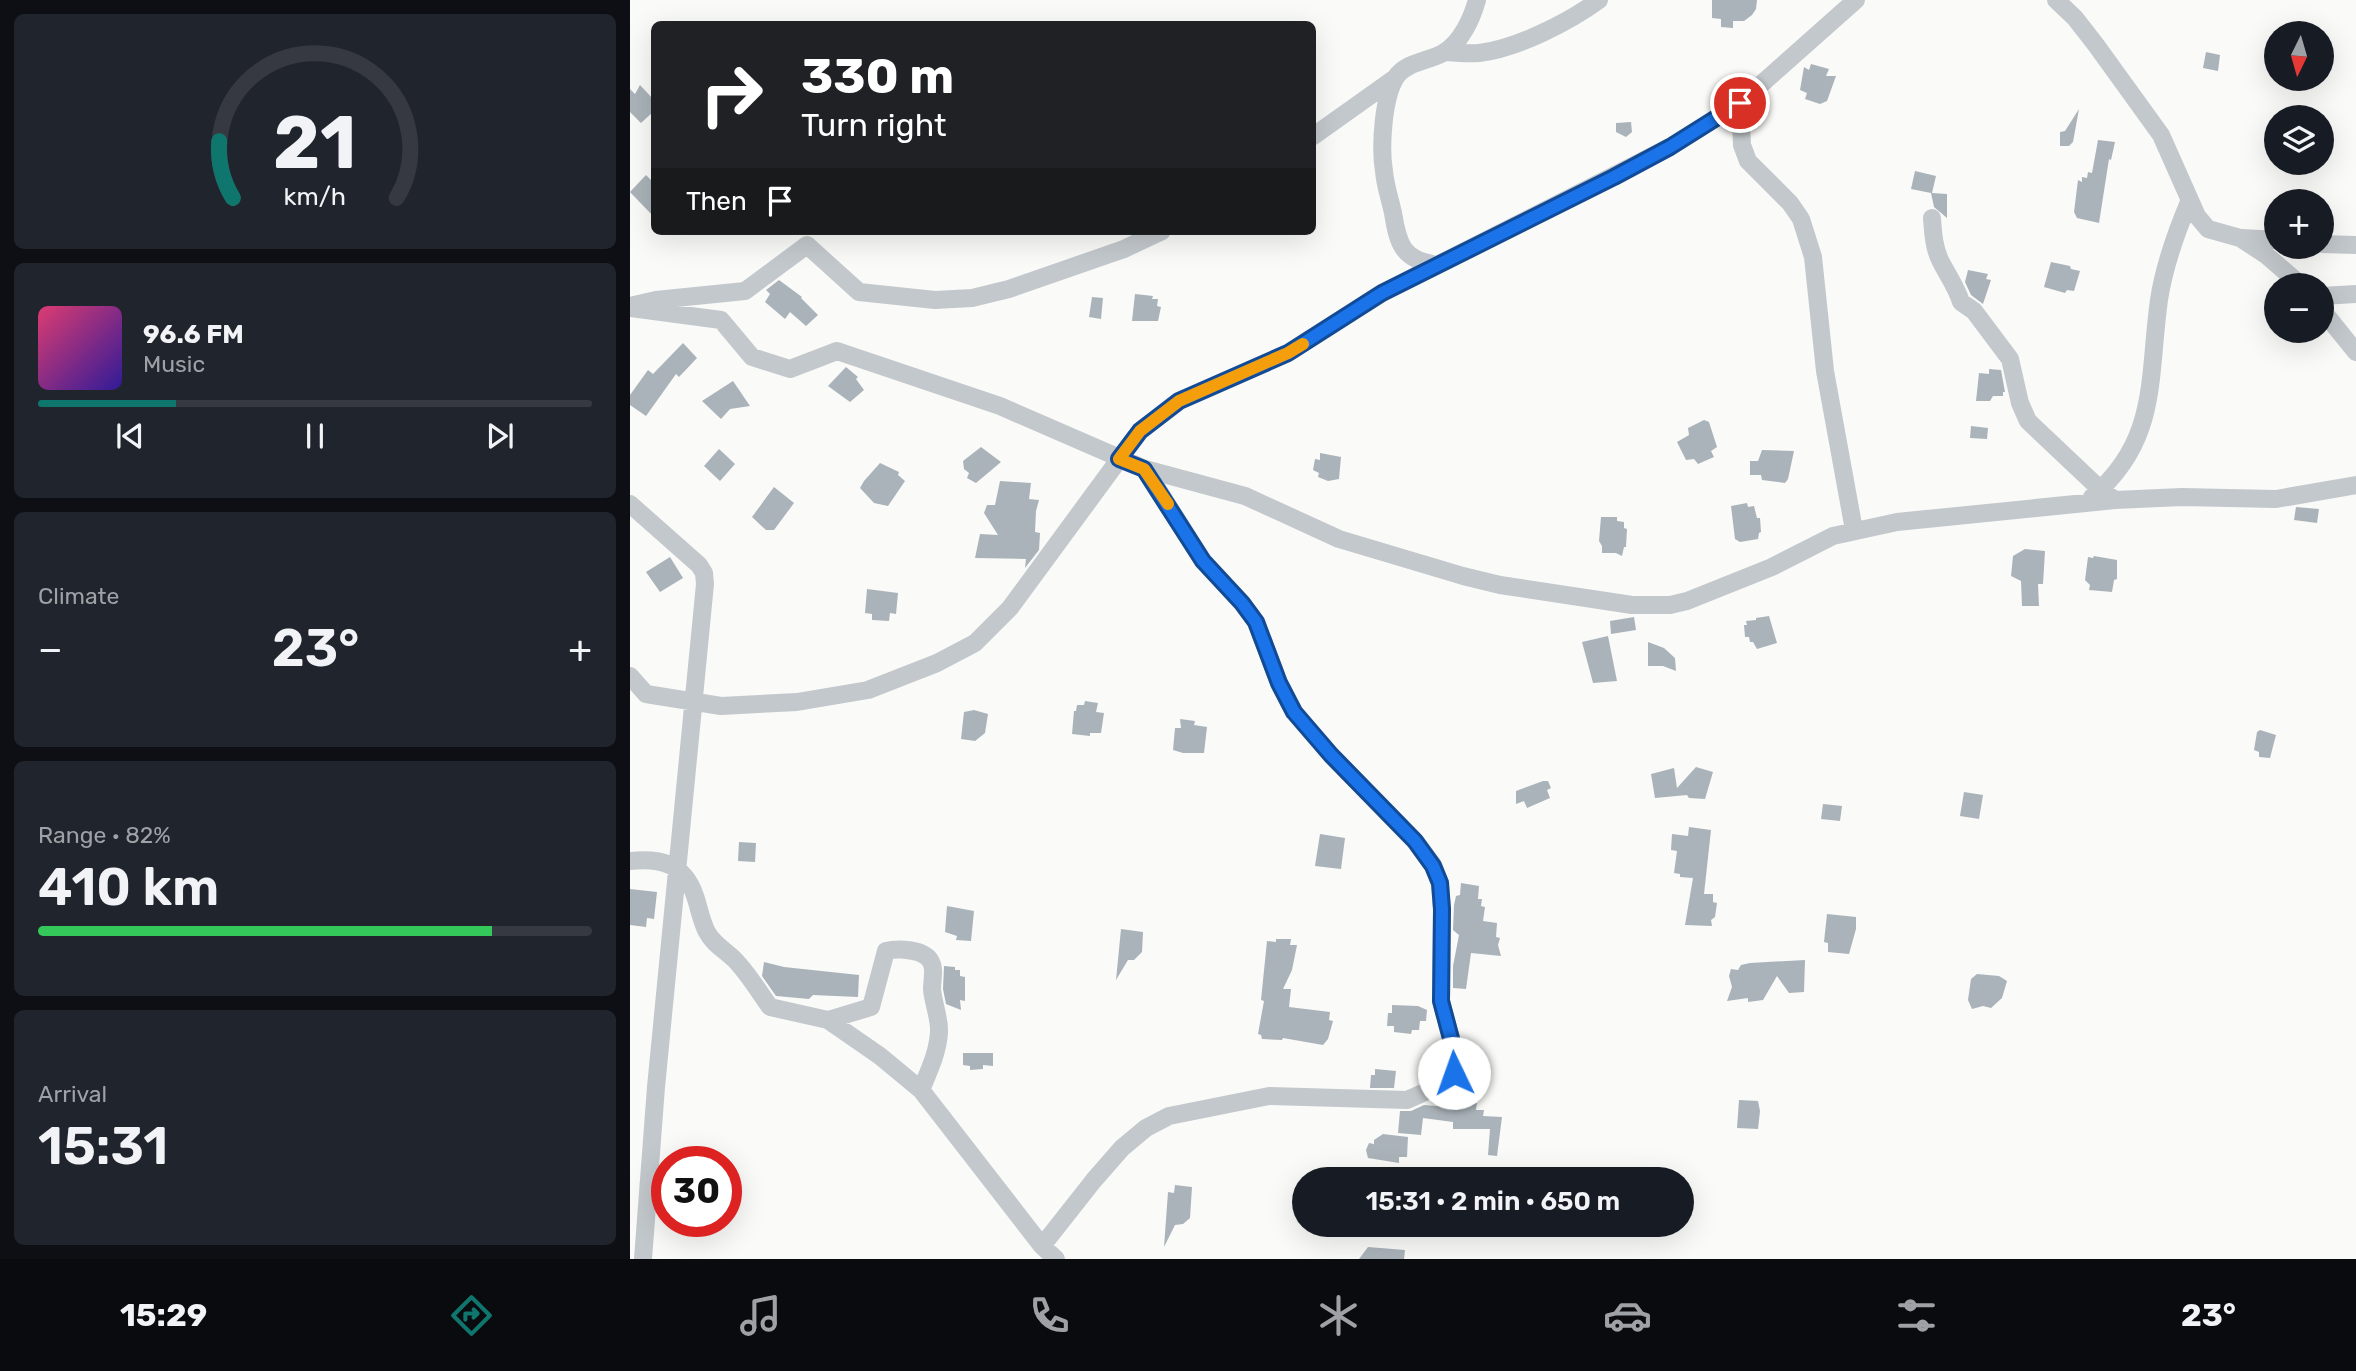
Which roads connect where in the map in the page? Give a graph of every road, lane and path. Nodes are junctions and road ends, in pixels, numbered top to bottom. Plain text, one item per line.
1 (1477, 0) edge
2 (1599, 0) edge
3 (1856, 0) edge
4 (2056, 0) edge
5 (1446, 52) junction
6 (1395, 78) junction
7 (1740, 103) junction
8 (1316, 133) edge
9 (2189, 202) junction
10 (1932, 218) dead end
11 (1154, 235) edge
12 (2240, 238) junction
13 (2264, 239) edge
14 (2334, 244) edge
15 (2356, 245) edge
16 (1436, 265) junction
17 (2287, 273) edge
18 (2356, 294) edge
19 (2334, 295) edge
20 (630, 307) edge
21 (2334, 325) edge
22 (2356, 352) edge
23 (1119, 459) junction
24 (1144, 469) junction
25 (2356, 485) edge
26 (2108, 495) junction
27 (630, 504) edge
28 (1854, 530) junction
29 (630, 676) edge
30 (695, 702) junction
31 (630, 861) edge
32 (678, 869) junction
33 (828, 1020) junction
34 (921, 1090) junction
35 (1042, 1246) junction
36 (643, 1259) edge
37 (1056, 1259) edge

1 - 5 street
2 - 5 street
3 - 7 street
4 - 9 street
5 - 6 street
6 - 8 street
6 - 16 street
7 - 16 street
7 - 28 street
9 - 12 street
9 - 26 street
10 - 26 street
11 - 20 street
12 - 13 street
12 - 17 street
14 - 15 street
16 - 23 street
18 - 19 street
20 - 23 street
21 - 22 street
23 - 24 street
23 - 30 street
24 - 28 street
24 - 35 street
25 - 26 street
26 - 28 street
27 - 30 street
29 - 30 street
30 - 32 street
31 - 32 street
32 - 33 street
32 - 36 street
33 - 34 street
33 - 34 street
34 - 35 street
35 - 37 street

